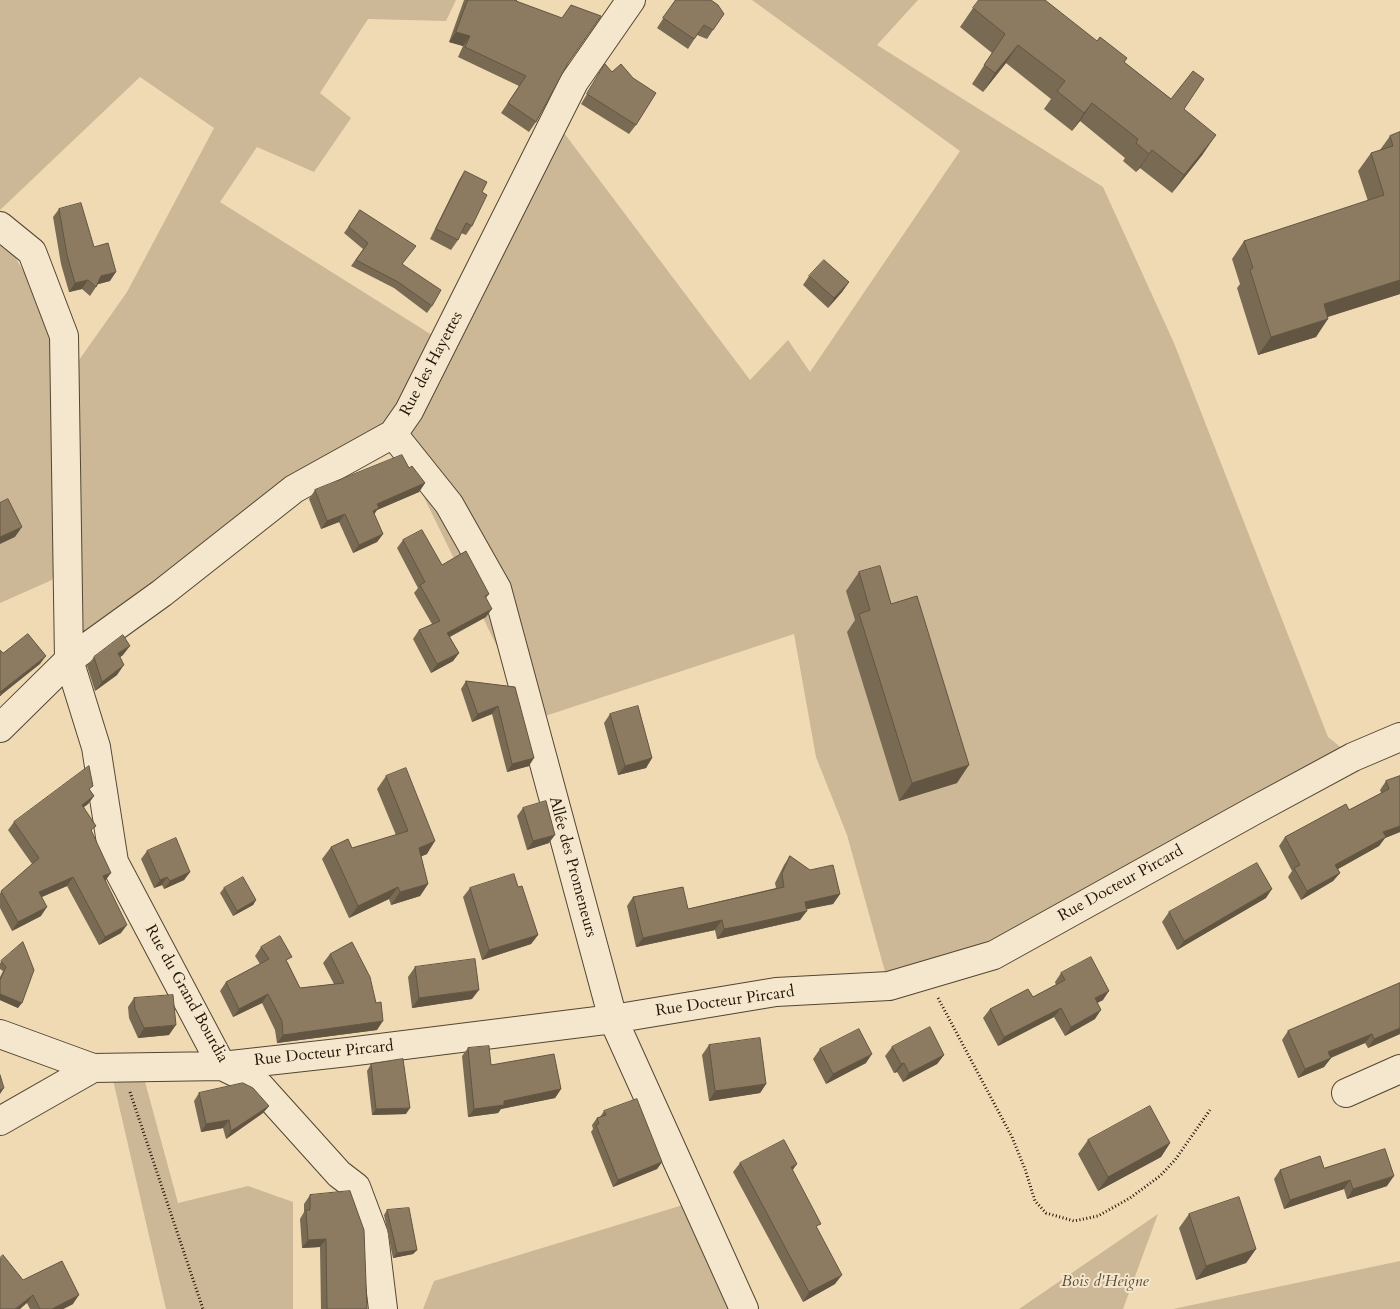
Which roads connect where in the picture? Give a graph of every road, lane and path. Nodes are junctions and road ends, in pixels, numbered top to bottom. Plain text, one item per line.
1 (631, 0) edge
2 (0, 226) edge
3 (392, 434) junction
4 (69, 660) junction
5 (0, 728) edge
6 (1400, 737) edge
7 (929, 974) junction
8 (613, 1019) junction
9 (0, 1034) edge
10 (222, 1066) junction
11 (122, 1067) junction
12 (93, 1068) junction
13 (1400, 1069) edge
14 (1346, 1093) dead end
15 (1210, 1110) dead end
16 (0, 1121) edge
17 (203, 1309) edge
18 (383, 1309) edge
19 (744, 1309) edge

1 - 3 street, Rue des Hayettes
2 - 4 street, Rue du Grand Bourdia
3 - 4 street, Rue des Hayettes
3 - 8 street, Allée des Promeneurs
4 - 5 street, Rue des Hayettes
4 - 10 street, Rue du Grand Bourdia
6 - 7 street, Rue Docteur Pircard
7 - 8 street, Rue Docteur Pircard
7 - 15 path
8 - 10 street, Rue Docteur Pircard
8 - 19 street, Allée des Promeneurs
9 - 12 street, Rue Docteur Pircard
10 - 11 street, Rue Docteur Pircard
10 - 18 street, Rue du Grand Bourdia
11 - 12 street, Rue Docteur Pircard
11 - 17 path
12 - 16 street
13 - 14 street

